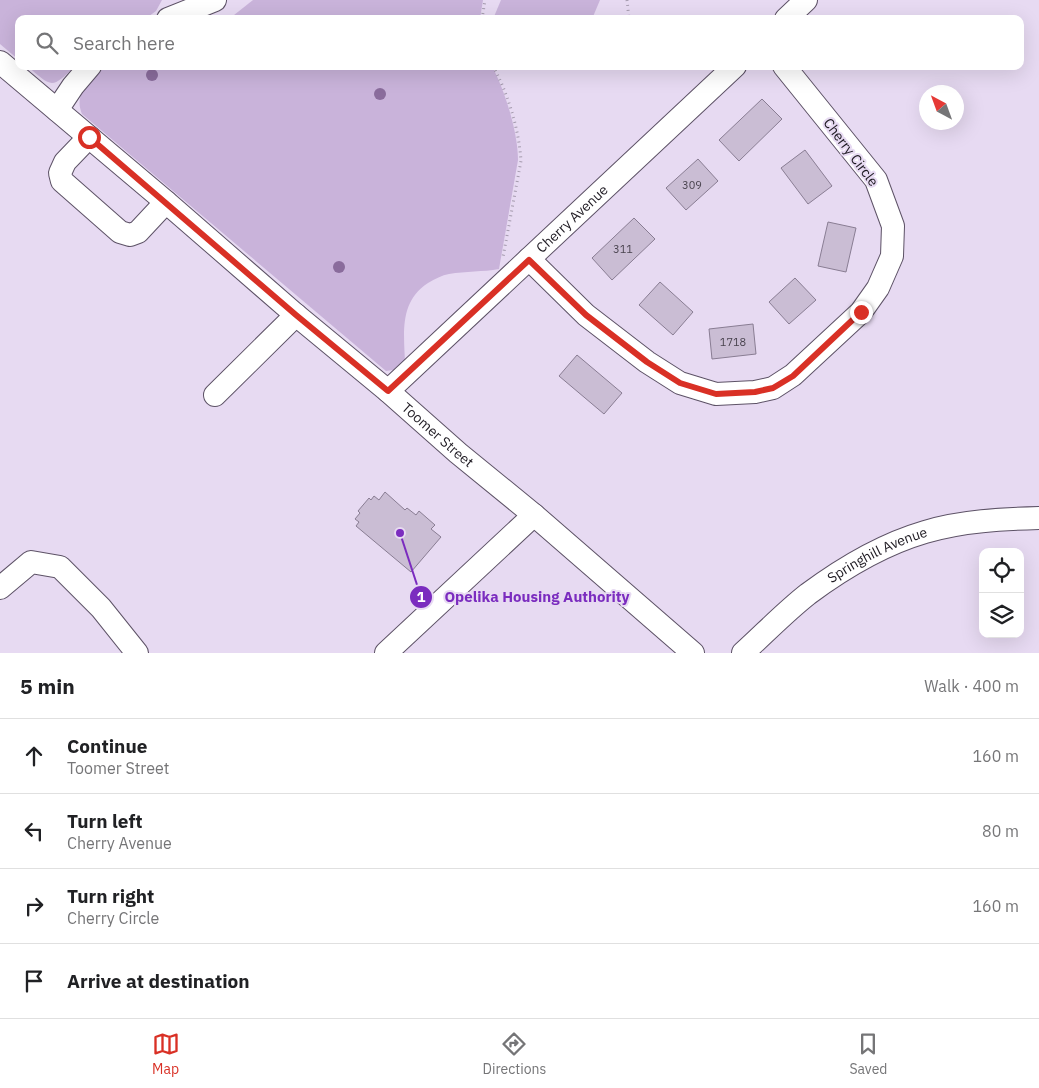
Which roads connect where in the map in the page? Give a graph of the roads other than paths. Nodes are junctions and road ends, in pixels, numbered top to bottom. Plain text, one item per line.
1 (214, 0) edge
2 (806, 0) edge
3 (177, 10) edge
4 (790, 15) edge
5 (0, 62) edge
6 (87, 70) edge
7 (731, 70) edge
8 (787, 70) edge
9 (57, 110) junction
10 (89, 137) junction
11 (166, 202) junction
12 (529, 260) junction
13 (296, 315) junction
14 (388, 391) junction
15 (215, 395) dead end
16 (534, 515) junction
17 (1039, 518) edge
18 (0, 588) edge
19 (137, 653) edge
20 (386, 653) edge
21 (693, 653) edge
22 (743, 653) edge

1 - 3 street
2 - 4 street
5 - 9 street, Toomer Street
6 - 9 street
7 - 12 street, Cherry Avenue
8 - 12 street, Cherry Circle
9 - 10 street, Toomer Street
10 - 11 street, Toomer Street
10 - 11 street
11 - 13 street, Toomer Street
12 - 14 street, Cherry Avenue
13 - 14 street, Toomer Street
13 - 15 street
14 - 16 street, Toomer Street
16 - 20 street
16 - 21 street, Toomer Street
17 - 22 street, Springhill Avenue
18 - 19 street

